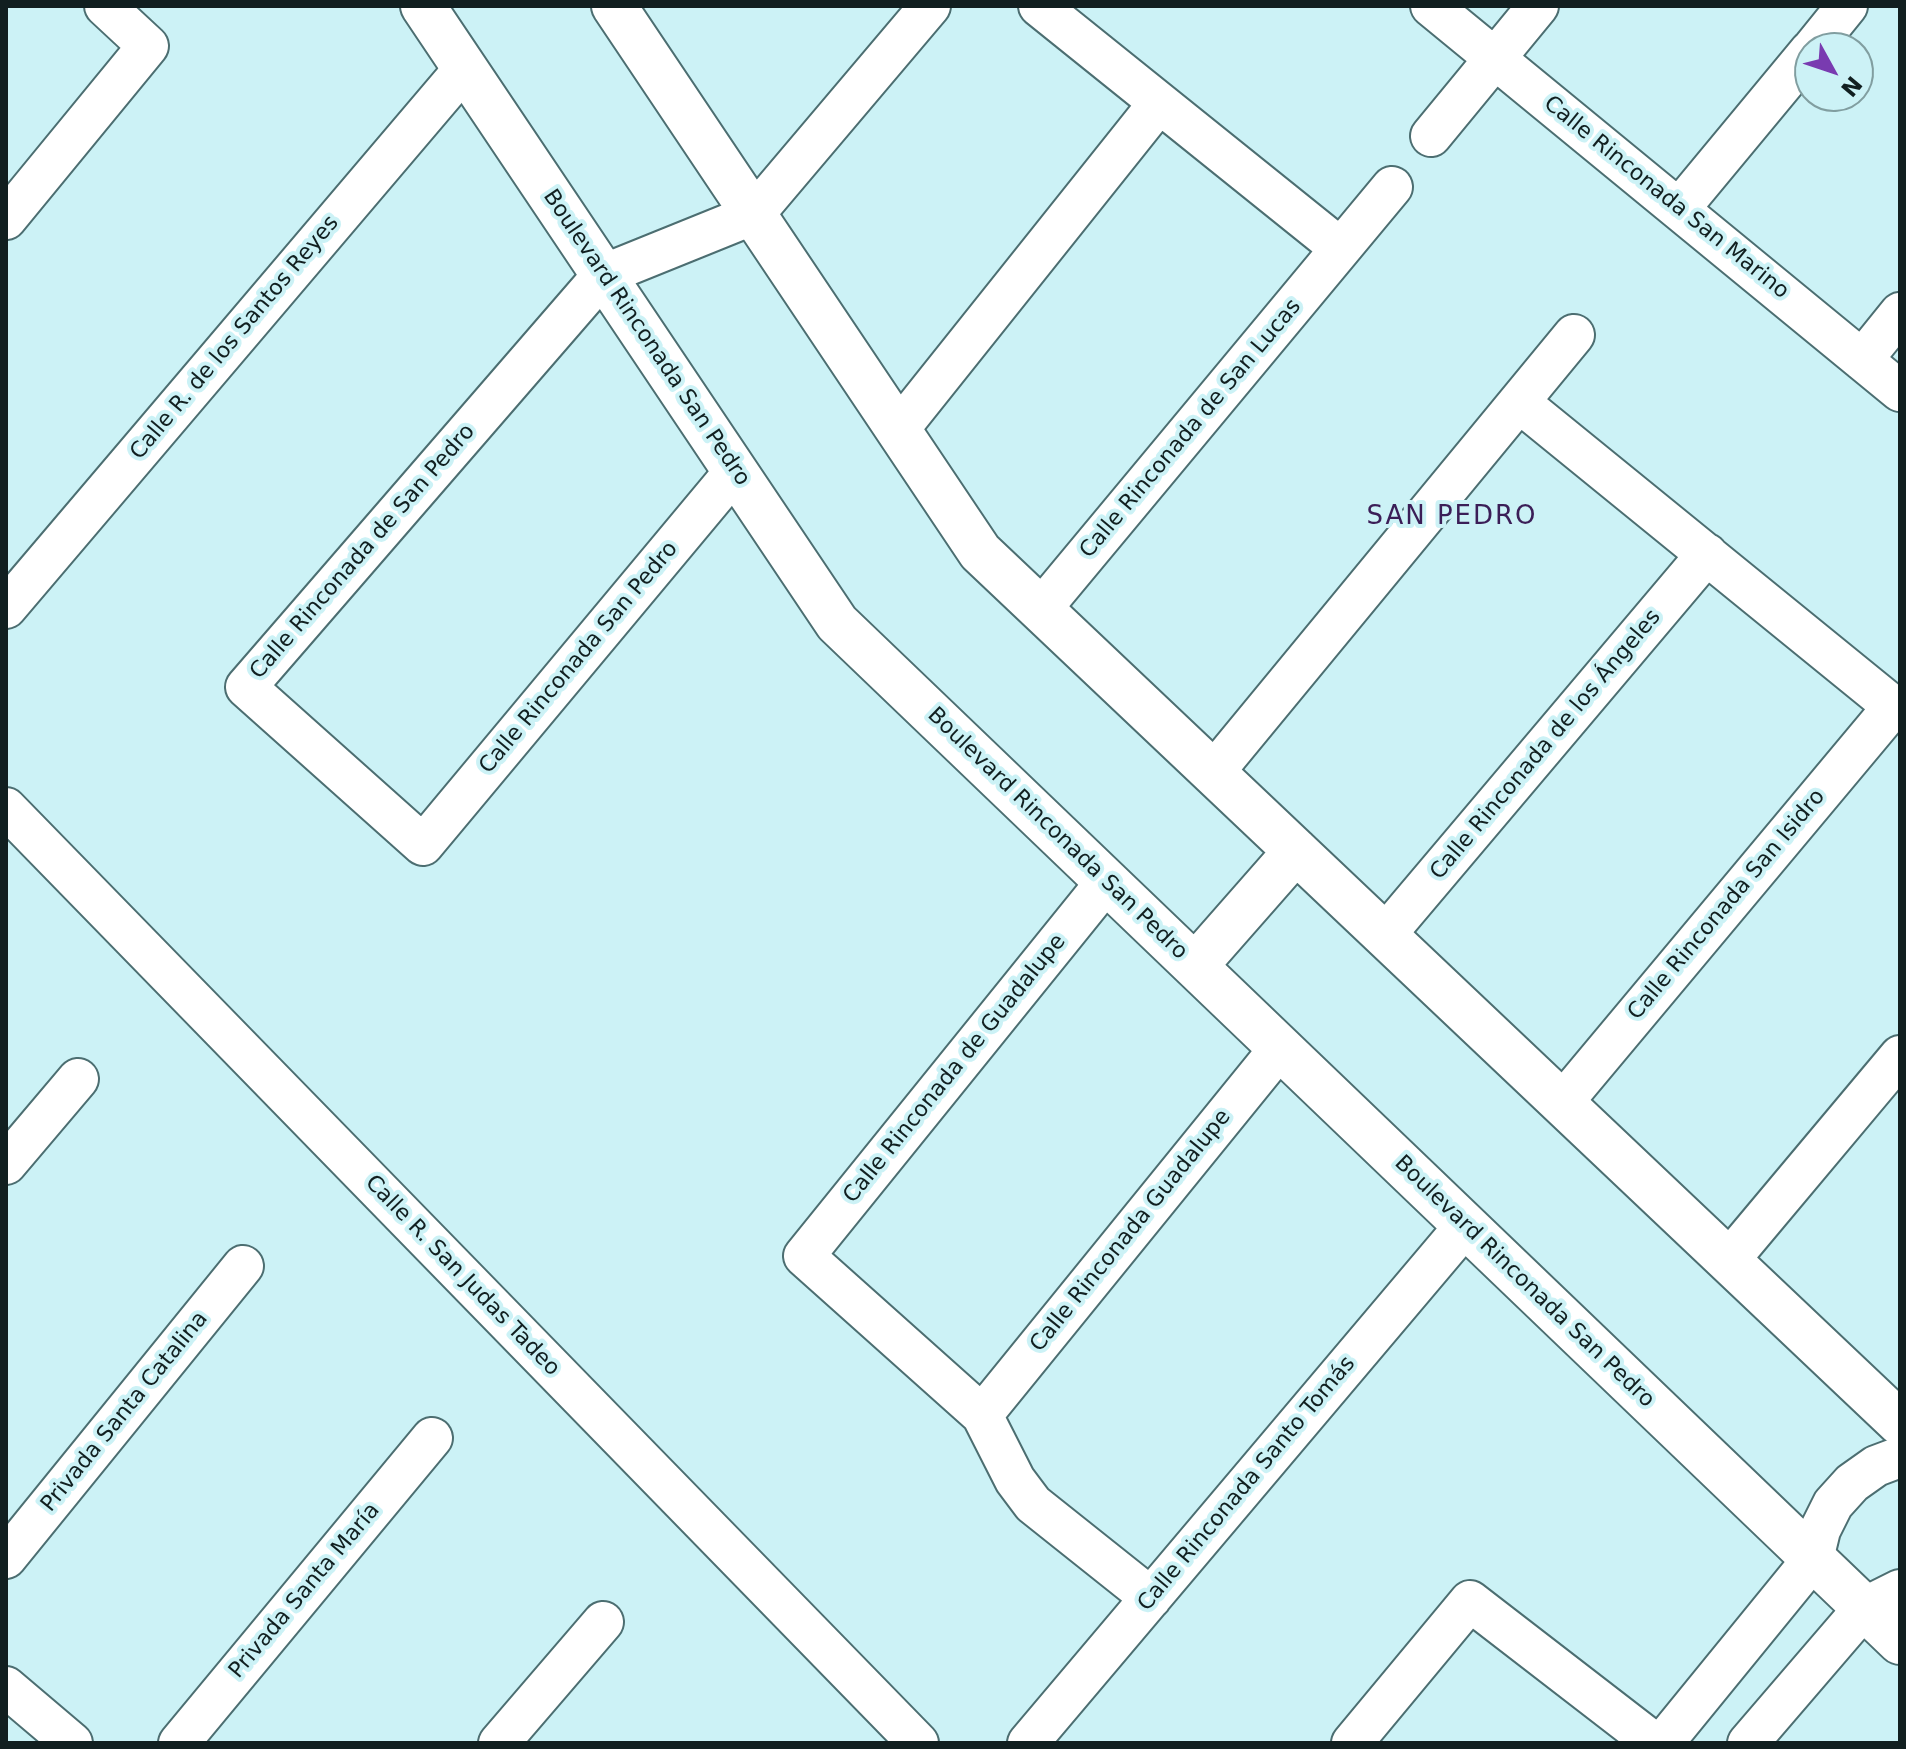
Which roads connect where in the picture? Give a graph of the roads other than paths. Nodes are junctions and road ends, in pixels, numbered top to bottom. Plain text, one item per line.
1 (105, 6) edge
2 (423, 6) edge
3 (930, 6) edge
4 (1039, 6) edge
5 (1431, 6) edge
6 (1538, 6) edge
7 (1847, 6) edge
8 (619, 8) edge
9 (1826, 32) edge
10 (1495, 58) junction
11 (465, 68) junction
12 (1794, 70) edge
13 (1159, 103) junction
14 (1431, 136) dead end
15 (1392, 187) dead end
16 (1679, 209) junction
17 (754, 214) junction
18 (6, 219) edge
19 (1340, 248) junction
20 (603, 275) junction
21 (1900, 313) edge
22 (1574, 335) dead end
23 (1862, 360) junction
24 (1900, 391) edge
25 (1519, 402) junction
26 (898, 430) junction
27 (735, 471) junction
28 (1707, 554) junction
29 (6, 608) edge
30 (1041, 609) junction
31 (1896, 709) edge
32 (1213, 773) junction
33 (6, 808) edge
34 (423, 845) joint
35 (1296, 851) junction
36 (1107, 881) junction
37 (1385, 935) junction
38 (1195, 966) junction
39 (1280, 1048) junction
40 (1900, 1056) edge
41 (78, 1079) dead end
42 (1562, 1103) junction
43 (6, 1164) edge
44 (1465, 1226) junction
45 (1729, 1260) junction
46 (243, 1266) dead end
47 (982, 1415) junction
48 (1900, 1423) edge
49 (432, 1438) dead end
50 (1900, 1457) edge
51 (6, 1558) edge
52 (1813, 1559) junction
53 (1151, 1598) junction
54 (1882, 1599) edge
55 (603, 1622) dead end
56 (1900, 1642) edge
57 (6, 1687) edge
58 (72, 1743) edge
59 (179, 1743) edge
60 (499, 1743) edge
61 (918, 1743) edge
62 (1028, 1743) edge
63 (1352, 1743) edge
64 (1654, 1743) edge
65 (1663, 1743) edge
66 (1748, 1743) edge

1 - 18 street
2 - 11 street, Boulevard Rinconada San Pedro
3 - 17 street
4 - 13 street
5 - 10 street, Calle Rinconada San Marino
6 - 10 street
7 - 9 street
8 - 17 street
10 - 14 street
10 - 16 street, Calle Rinconada San Marino
11 - 20 street, Boulevard Rinconada San Pedro
11 - 29 street, Calle R. de los Santos Reyes
12 - 16 street
13 - 19 street
13 - 26 street
15 - 19 street, Calle Rinconada de San Lucas
16 - 23 street, Calle Rinconada San Marino
17 - 20 street
17 - 26 street
19 - 30 street, Calle Rinconada de San Lucas
20 - 27 street, Boulevard Rinconada San Pedro
20 - 34 street, Calle Rinconada de San Pedro
21 - 23 street
22 - 25 street
23 - 24 street, Calle Rinconada San Marino
25 - 28 street, Calle Rinconada San Isidro
25 - 32 street
26 - 30 street
27 - 34 street, Calle Rinconada San Pedro
27 - 36 street, Boulevard Rinconada San Pedro
28 - 31 street, Calle Rinconada San Isidro
28 - 37 street, Calle Rinconada de los Ángeles
30 - 32 street
31 - 42 street, Calle Rinconada San Isidro
32 - 35 street
33 - 61 street, Calle R. San Judas Tadeo
35 - 37 street
35 - 38 street
36 - 38 street, Boulevard Rinconada San Pedro
36 - 47 street, Calle Rinconada de Guadalupe
37 - 42 street
38 - 39 street, Boulevard Rinconada San Pedro
39 - 44 street, Boulevard Rinconada San Pedro
39 - 47 street, Calle Rinconada Guadalupe
40 - 45 street
41 - 43 street
42 - 45 street
44 - 52 street, Boulevard Rinconada San Pedro
44 - 53 street, Calle Rinconada Santo Tomás
45 - 48 street
46 - 51 street, Privada Santa Catalina
47 - 53 street
49 - 59 street, Privada Santa María
50 - 52 street
52 - 54 street, Boulevard Rinconada San Pedro
52 - 65 street
53 - 62 street, Calle Rinconada Santo Tomás
54 - 56 street, Boulevard Rinconada San Pedro
54 - 66 street
55 - 60 street
57 - 58 street
63 - 64 street

